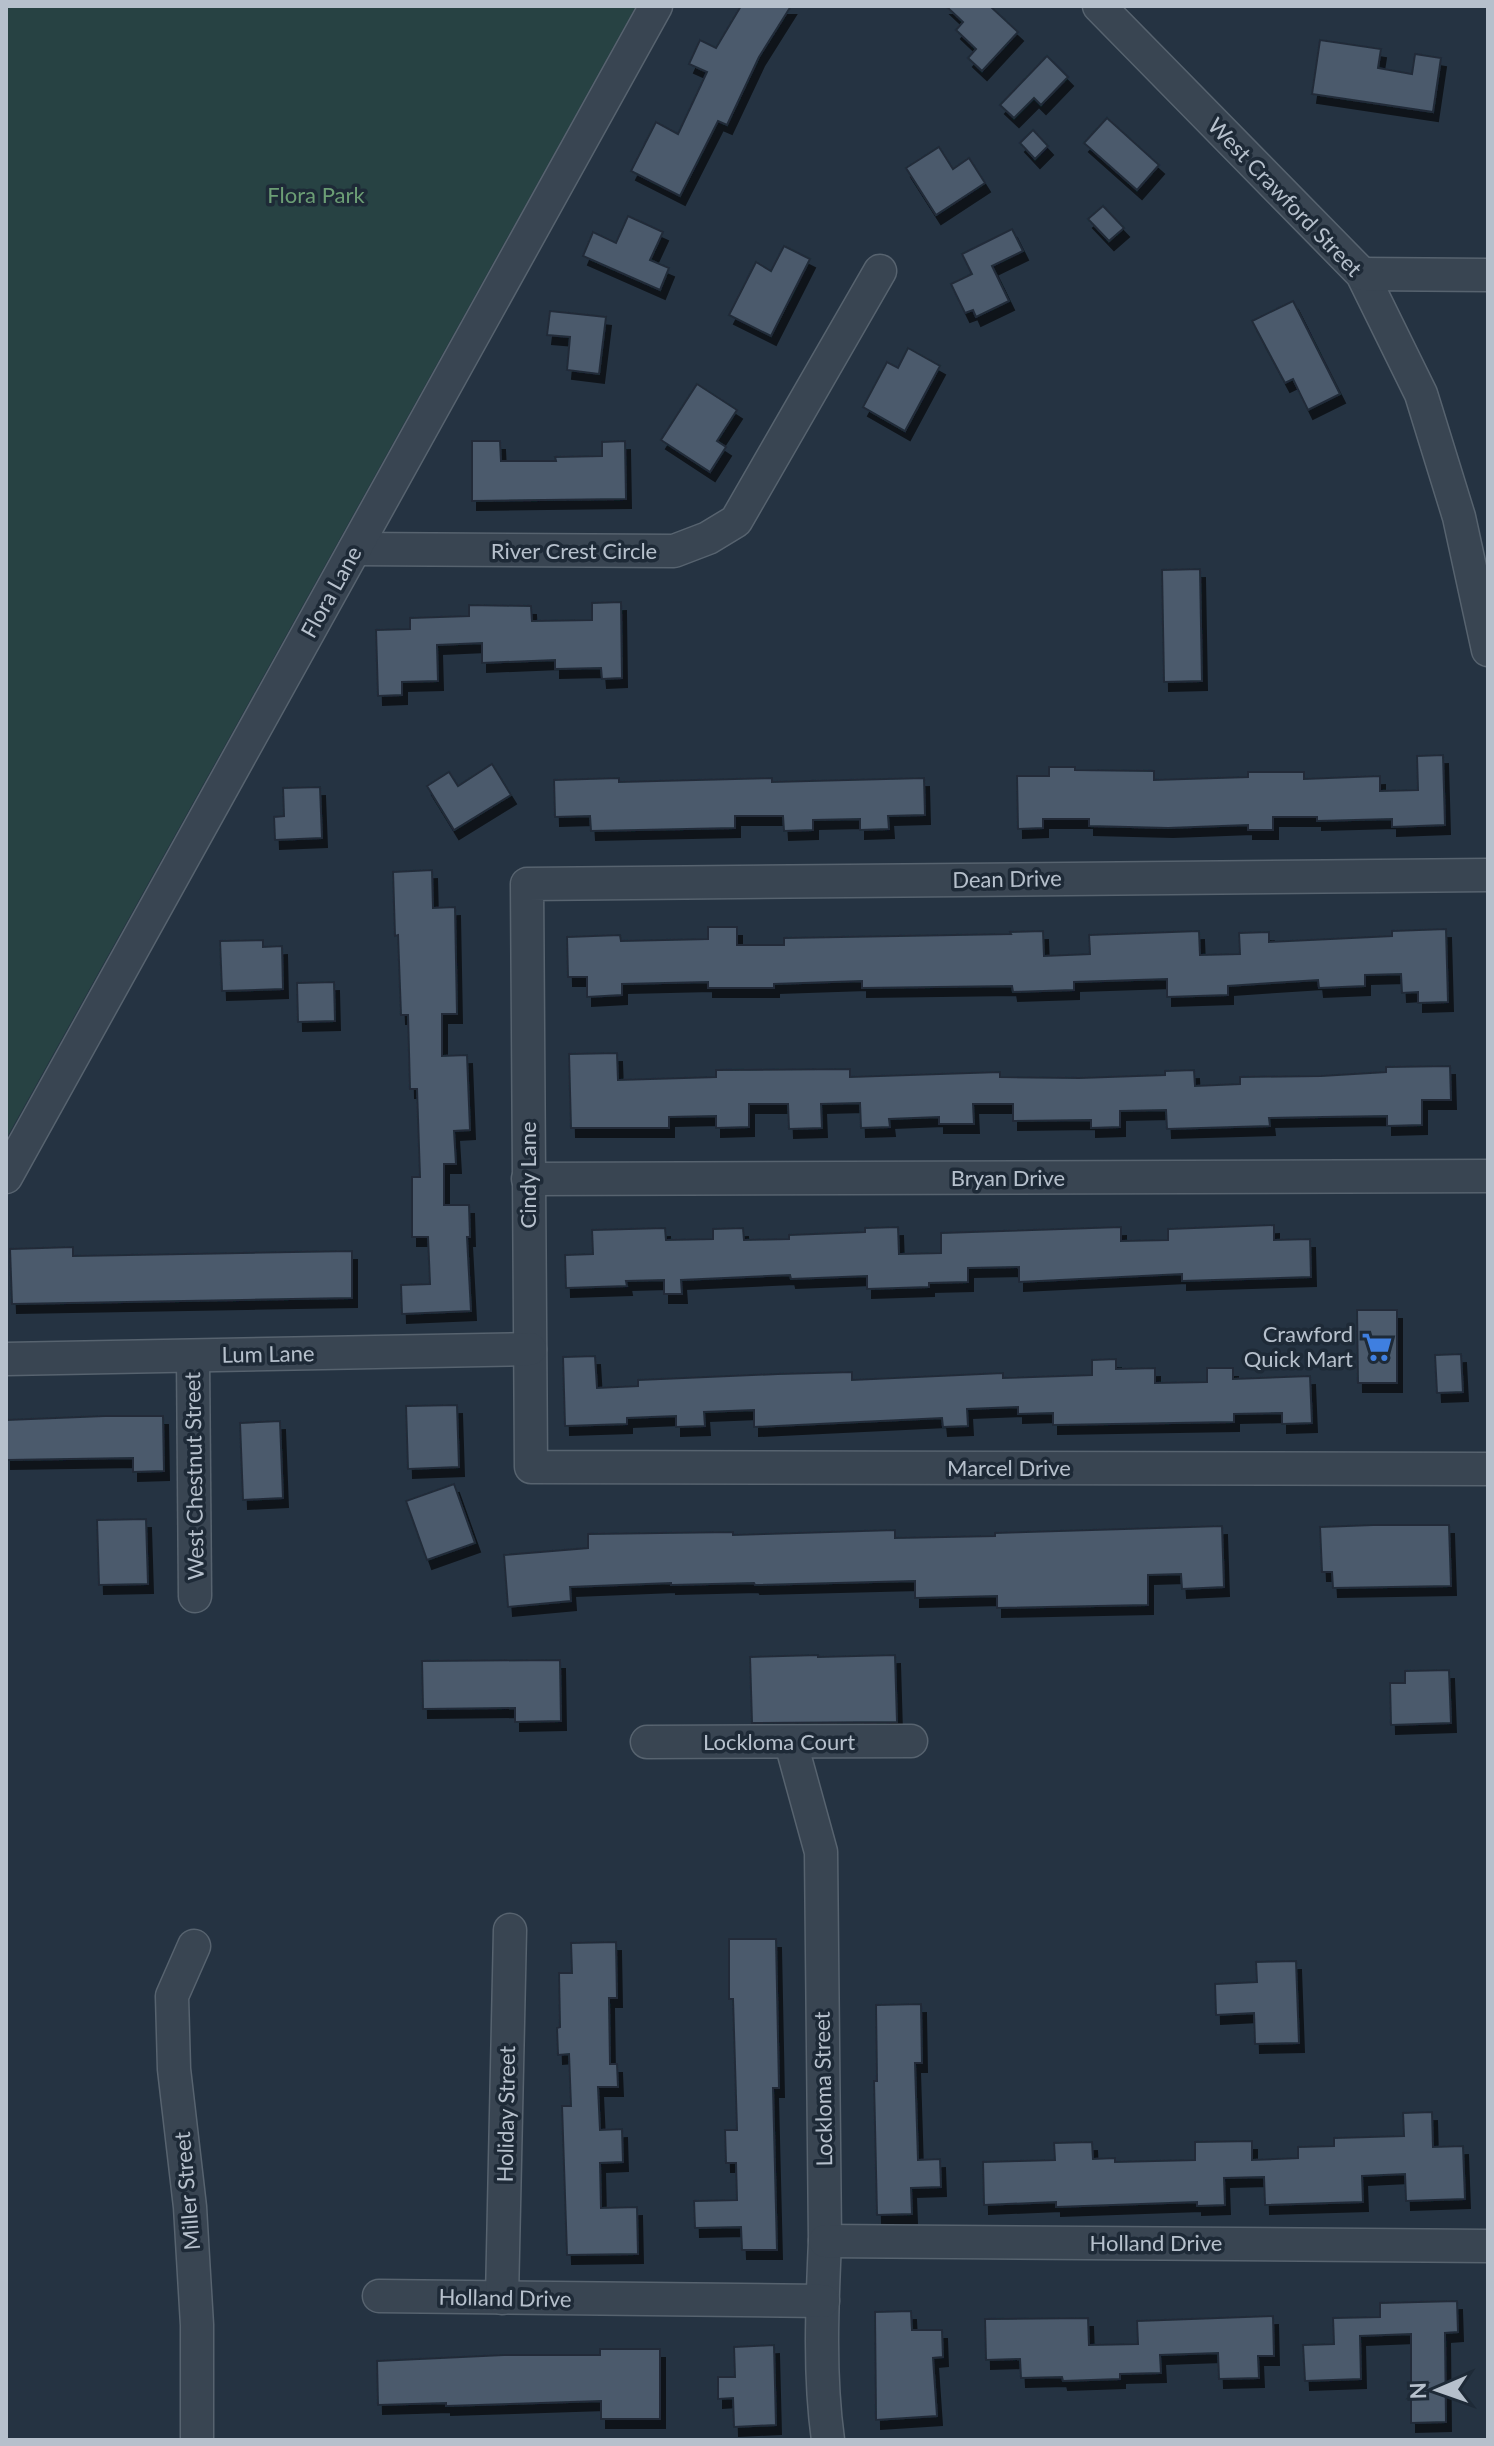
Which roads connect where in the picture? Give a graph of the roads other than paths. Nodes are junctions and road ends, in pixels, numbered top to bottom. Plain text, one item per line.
1 (656, 6) edge
2 (1099, 6) edge
3 (880, 271) dead end
4 (1362, 274) junction
5 (1488, 275) edge
6 (355, 549) junction
7 (1488, 650) edge
8 (1488, 875) edge
9 (527, 884) joint
10 (1488, 1176) edge
11 (6, 1177) edge
12 (528, 1179) junction
13 (530, 1349) junction
14 (193, 1356) junction
15 (6, 1359) edge
16 (531, 1467) joint
17 (1488, 1469) edge
18 (195, 1596) dead end
19 (911, 1741) dead end
20 (647, 1742) dead end
21 (791, 1743) junction
22 (510, 1930) dead end
23 (194, 1946) dead end
24 (825, 2241) junction
25 (1488, 2246) edge
26 (379, 2296) dead end
27 (502, 2298) junction
28 (823, 2301) junction
29 (197, 2440) edge
30 (828, 2440) edge

1 - 6 street, Flora Lane
2 - 4 street, West Crawford Street
3 - 6 street, River Crest Circle
4 - 5 street
4 - 7 street, West Crawford Street
6 - 11 street, Flora Lane
8 - 9 street, Dean Drive
9 - 12 street, Cindy Lane
10 - 12 street, Bryan Drive
12 - 13 street, Cindy Lane
13 - 14 street, Lum Lane
13 - 16 street, Cindy Lane
14 - 15 street, Lum Lane
14 - 18 street, West Chestnut Street
16 - 17 street, Marcel Drive
19 - 21 street, Lockloma Court
20 - 21 street, Lockloma Court
21 - 24 street, Lockloma Street
22 - 27 street, Holiday Street
23 - 29 street, Miller Street
24 - 25 street, Holland Drive
24 - 28 street, Lockloma Street
26 - 27 street, Holland Drive
27 - 28 street, Holland Drive
28 - 30 street, Lockloma Street

